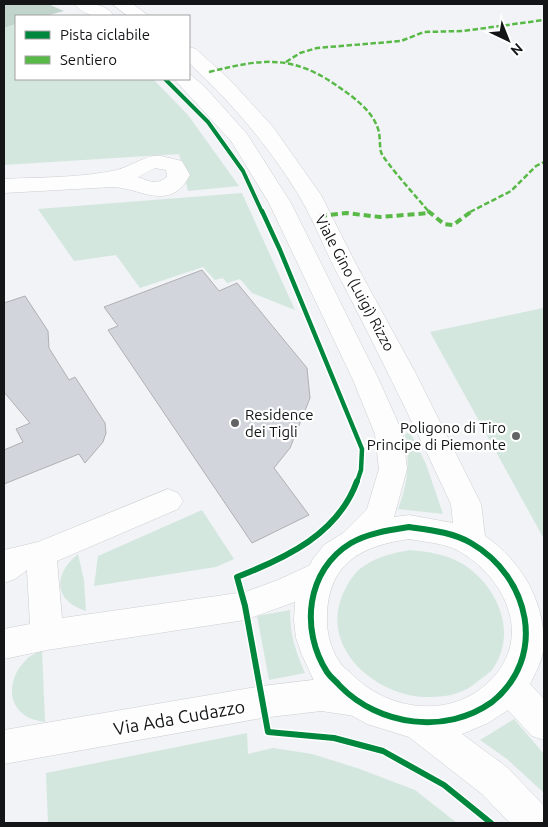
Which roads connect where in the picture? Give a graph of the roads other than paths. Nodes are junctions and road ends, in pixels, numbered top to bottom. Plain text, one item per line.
1 (84, 4) edge
2 (121, 4) edge
3 (103, 15) edge
4 (138, 15) edge
5 (190, 54) edge
6 (185, 80) edge
7 (99, 180) dead end
8 (4, 186) edge
9 (168, 501) dead end
10 (350, 544) junction
11 (471, 544) junction
12 (41, 554) junction
13 (4, 570) edge
14 (319, 574) junction
15 (47, 635) junction
16 (4, 644) edge
17 (510, 687) junction
18 (355, 700) junction
19 (418, 723) junction
20 (544, 724) edge
21 (4, 747) edge
22 (535, 823) edge

1 - 3 street
2 - 4 street
5 - 11 street, Viale Gino (Luigi) Rizzo
6 - 10 street, Viale Gino (Luigi) Rizzo
7 - 8 street
9 - 12 street
10 - 11 street, Viale Gino (Luigi) Rizzo
10 - 14 street, Viale Gino (Luigi) Rizzo
11 - 17 street, Viale Gino (Luigi) Rizzo
12 - 13 street
12 - 15 street
14 - 15 street
14 - 18 street, Viale Gino (Luigi) Rizzo
15 - 16 street
17 - 19 street, Viale Gino (Luigi) Rizzo
17 - 20 street
18 - 19 street, Viale Gino (Luigi) Rizzo
18 - 21 street, Via Ada Cudazzo
19 - 22 street, Viale Gino (Luigi) Rizzo

